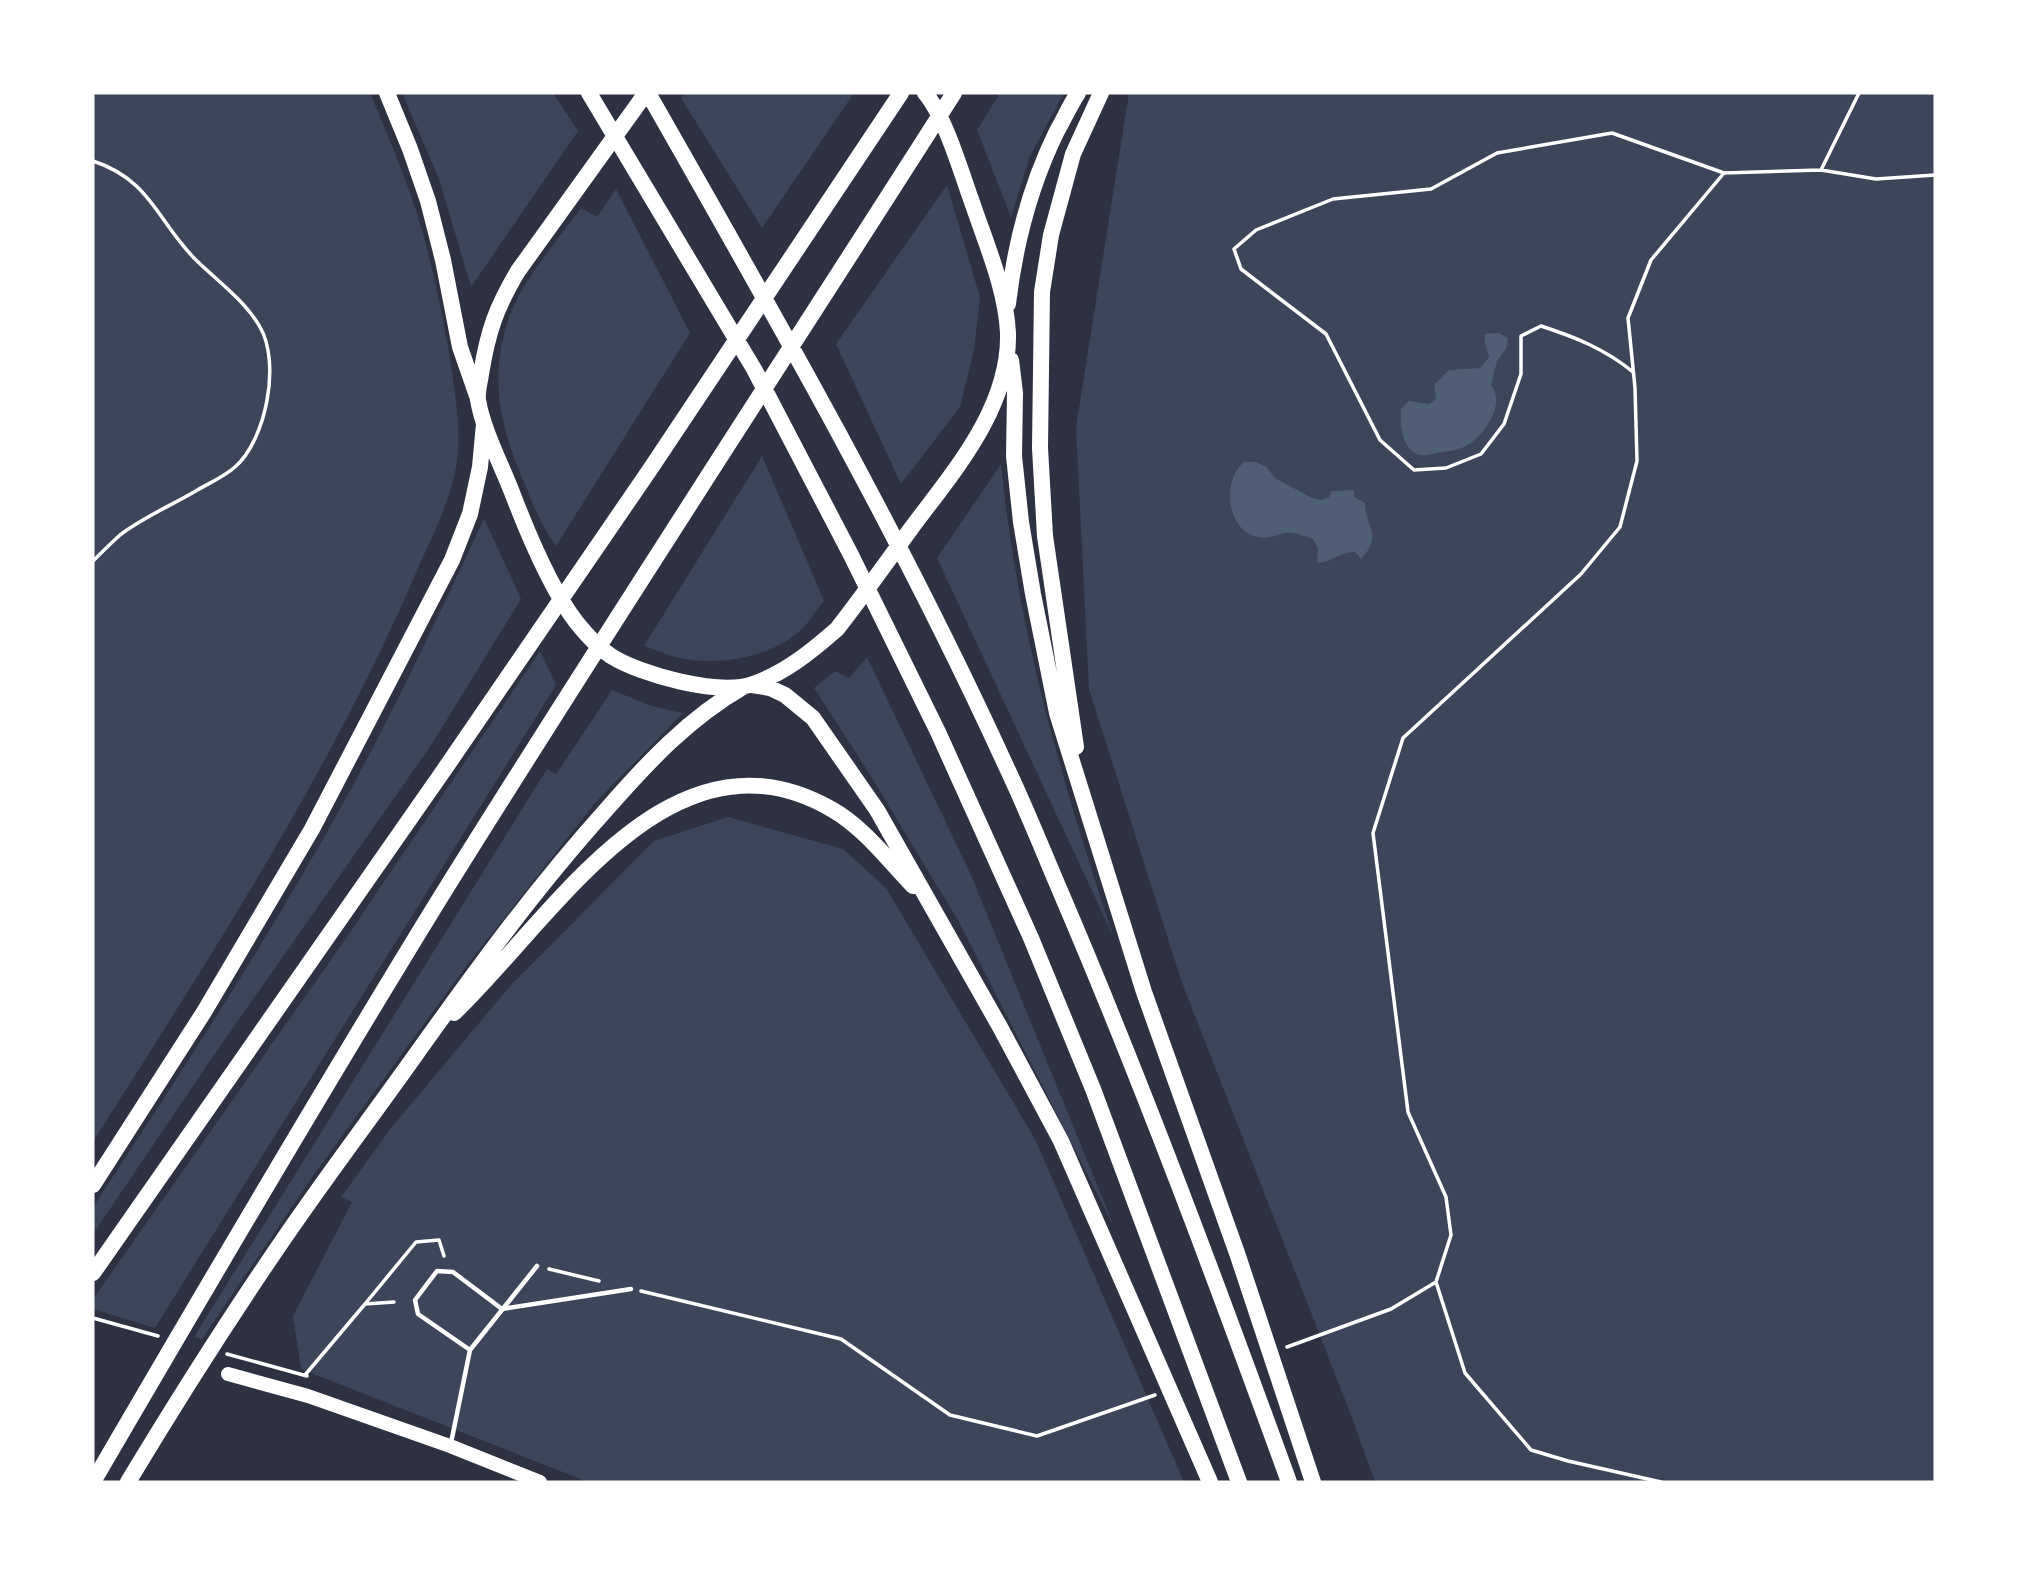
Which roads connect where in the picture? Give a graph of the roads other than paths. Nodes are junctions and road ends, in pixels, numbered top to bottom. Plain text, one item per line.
1 (387, 93) edge
2 (589, 93) edge
3 (647, 93) edge
4 (901, 93) edge
5 (925, 93) edge
6 (954, 93) edge
7 (1078, 93) edge
8 (1101, 93) edge
9 (1007, 314) junction
10 (1008, 337) junction
11 (478, 399) junction
12 (484, 421) junction
13 (748, 685) junction
14 (1087, 812) junction
15 (932, 906) junction
16 (428, 1037) junction
17 (93, 1185) edge
18 (537, 1266) road end
19 (93, 1273) edge
20 (631, 1289) road end
21 (502, 1309) junction
22 (470, 1350) junction
23 (228, 1374) dead end
24 (450, 1446) junction
25 (93, 1482) edge
26 (128, 1482) edge
27 (540, 1482) edge
28 (1210, 1482) edge
29 (1239, 1482) edge
30 (1289, 1482) edge
31 (1313, 1482) edge

1 - 11 highway
2 - 29 highway
3 - 11 highway
3 - 30 highway
4 - 19 highway
5 - 9 highway
6 - 25 highway
7 - 9 highway
8 - 14 highway
9 - 10 highway
10 - 13 highway
10 - 14 highway
11 - 12 highway
12 - 13 highway
12 - 17 highway
13 - 15 highway
13 - 16 highway
14 - 31 highway
15 - 16 highway
15 - 28 highway
16 - 26 highway
18 - 21 lane
20 - 21 lane
21 - 22 lane
21 - 22 lane
22 - 24 lane
23 - 24 main road
24 - 27 main road

